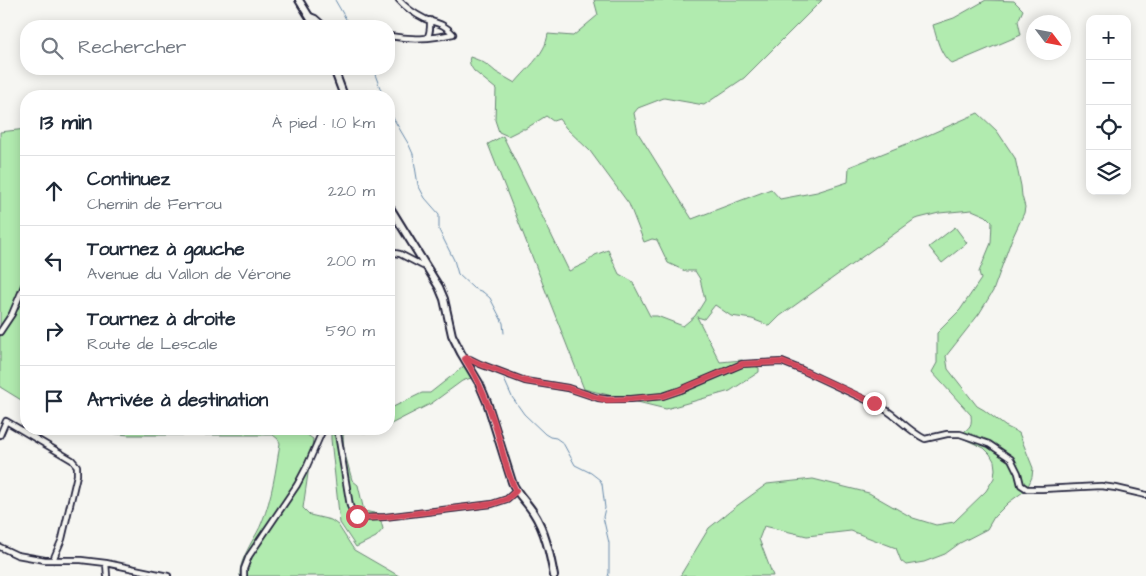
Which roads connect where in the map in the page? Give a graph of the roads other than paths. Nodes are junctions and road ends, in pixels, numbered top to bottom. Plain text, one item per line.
1 (299, 0) edge
2 (399, 0) edge
3 (310, 16) junction
4 (312, 20) edge
5 (317, 20) edge
6 (430, 20) junction
7 (395, 37) edge
8 (427, 38) junction
9 (336, 75) edge
10 (342, 90) edge
11 (395, 216) edge
12 (395, 253) edge
13 (426, 266) junction
14 (20, 295) edge
15 (0, 332) edge
16 (465, 359) junction
17 (20, 429) edge
18 (0, 435) edge
19 (30, 435) edge
20 (321, 435) edge
21 (338, 435) edge
22 (516, 491) junction
23 (1146, 496) edge
24 (0, 548) edge
25 (53, 560) junction
26 (106, 563) junction
27 (107, 576) edge
28 (168, 576) edge
29 (244, 576) edge
30 (554, 576) edge

1 - 3 main road
2 - 6 street
3 - 4 main road
3 - 5 street
6 - 8 street
6 - 8 street
7 - 8 street
9 - 10 main road
11 - 13 main road
12 - 13 street
13 - 16 main road
14 - 15 street
16 - 22 main road
16 - 23 street
17 - 18 street
19 - 25 street
20 - 29 street
21 - 22 street
22 - 30 main road
24 - 25 street
25 - 26 street
26 - 27 street
26 - 28 street

